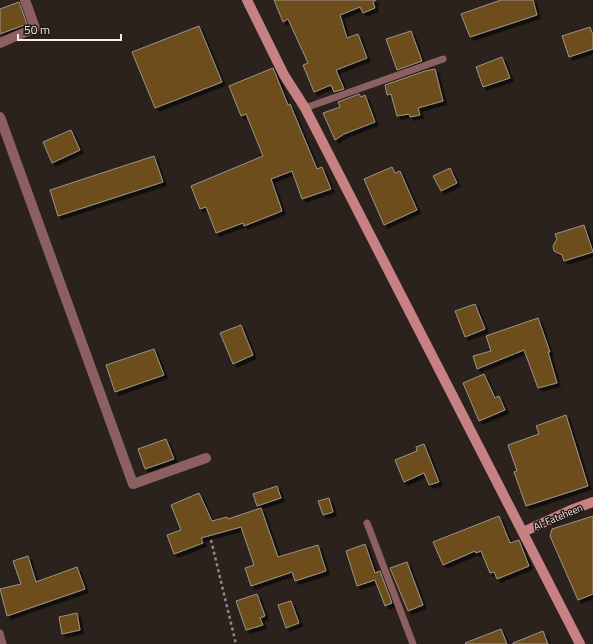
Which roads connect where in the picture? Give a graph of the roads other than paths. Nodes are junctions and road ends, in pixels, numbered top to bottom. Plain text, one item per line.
1 (25, 0) edge
2 (247, 0) edge
3 (0, 44) edge
4 (443, 59) dead end
5 (305, 108) junction
6 (0, 118) edge
7 (206, 458) dead end
8 (593, 502) edge
9 (367, 523) dead end
10 (523, 532) junction
11 (0, 633) edge
12 (4, 644) edge
13 (413, 644) edge
14 (580, 644) edge

1 - 3 street
2 - 5 street
4 - 5 lane
5 - 10 street
6 - 7 street
8 - 10 street, Al-Fateheen
9 - 13 lane
10 - 14 street
11 - 12 lane

